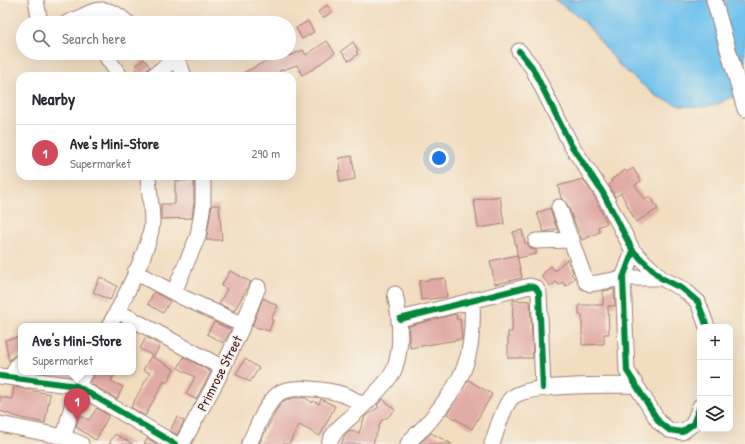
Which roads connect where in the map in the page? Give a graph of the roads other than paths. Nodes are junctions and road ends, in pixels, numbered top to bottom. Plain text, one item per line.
1 (36, 0) edge
2 (714, 0) edge
3 (39, 16) edge
4 (91, 16) edge
5 (118, 16) edge
6 (520, 51) dead end
7 (109, 60) edge
8 (172, 60) edge
9 (179, 60) edge
10 (117, 72) edge
11 (158, 72) edge
12 (183, 72) edge
13 (745, 109) edge
14 (148, 180) edge
15 (203, 180) edge
16 (559, 207) dead end
17 (572, 240) junction
18 (536, 242) dead end
19 (633, 251) junction
20 (135, 272) junction
21 (623, 278) junction
22 (661, 278) junction
23 (258, 287) dead end
24 (174, 292) junction
25 (395, 294) dead end
26 (472, 300) junction
27 (117, 312) junction
28 (400, 319) junction
29 (111, 323) edge
30 (706, 324) edge
31 (244, 325) junction
32 (18, 364) edge
33 (223, 368) junction
34 (83, 375) edge
35 (5, 377) edge
36 (635, 385) junction
37 (77, 386) junction
38 (543, 388) junction
39 (363, 405) junction
40 (697, 414) edge
41 (0, 424) edge
42 (64, 437) junction
43 (81, 444) edge
44 (175, 444) edge
45 (182, 444) edge
46 (249, 444) edge
47 (330, 444) edge
48 (408, 444) edge
49 (492, 444) edge

1 - 3 street
2 - 13 street
4 - 5 street
6 - 19 street
7 - 10 street
8 - 11 street
9 - 12 street
14 - 20 street
15 - 24 street
16 - 17 street
17 - 18 street
17 - 21 street
19 - 21 street
19 - 22 street
20 - 24 street, Primrose Street
20 - 27 street
21 - 22 street
21 - 36 street
22 - 30 street
23 - 31 street
24 - 31 street, Primrose Street
25 - 28 street
26 - 28 street
26 - 38 street
26 - 48 street
27 - 29 street
27 - 33 street
28 - 39 street
31 - 33 street, Primrose Street
32 - 35 street
33 - 45 street, Primrose Street
34 - 37 street
35 - 37 street
36 - 38 street
36 - 40 street
37 - 42 street
37 - 44 street
38 - 49 street
39 - 46 street
39 - 47 street
41 - 42 street
42 - 43 street

